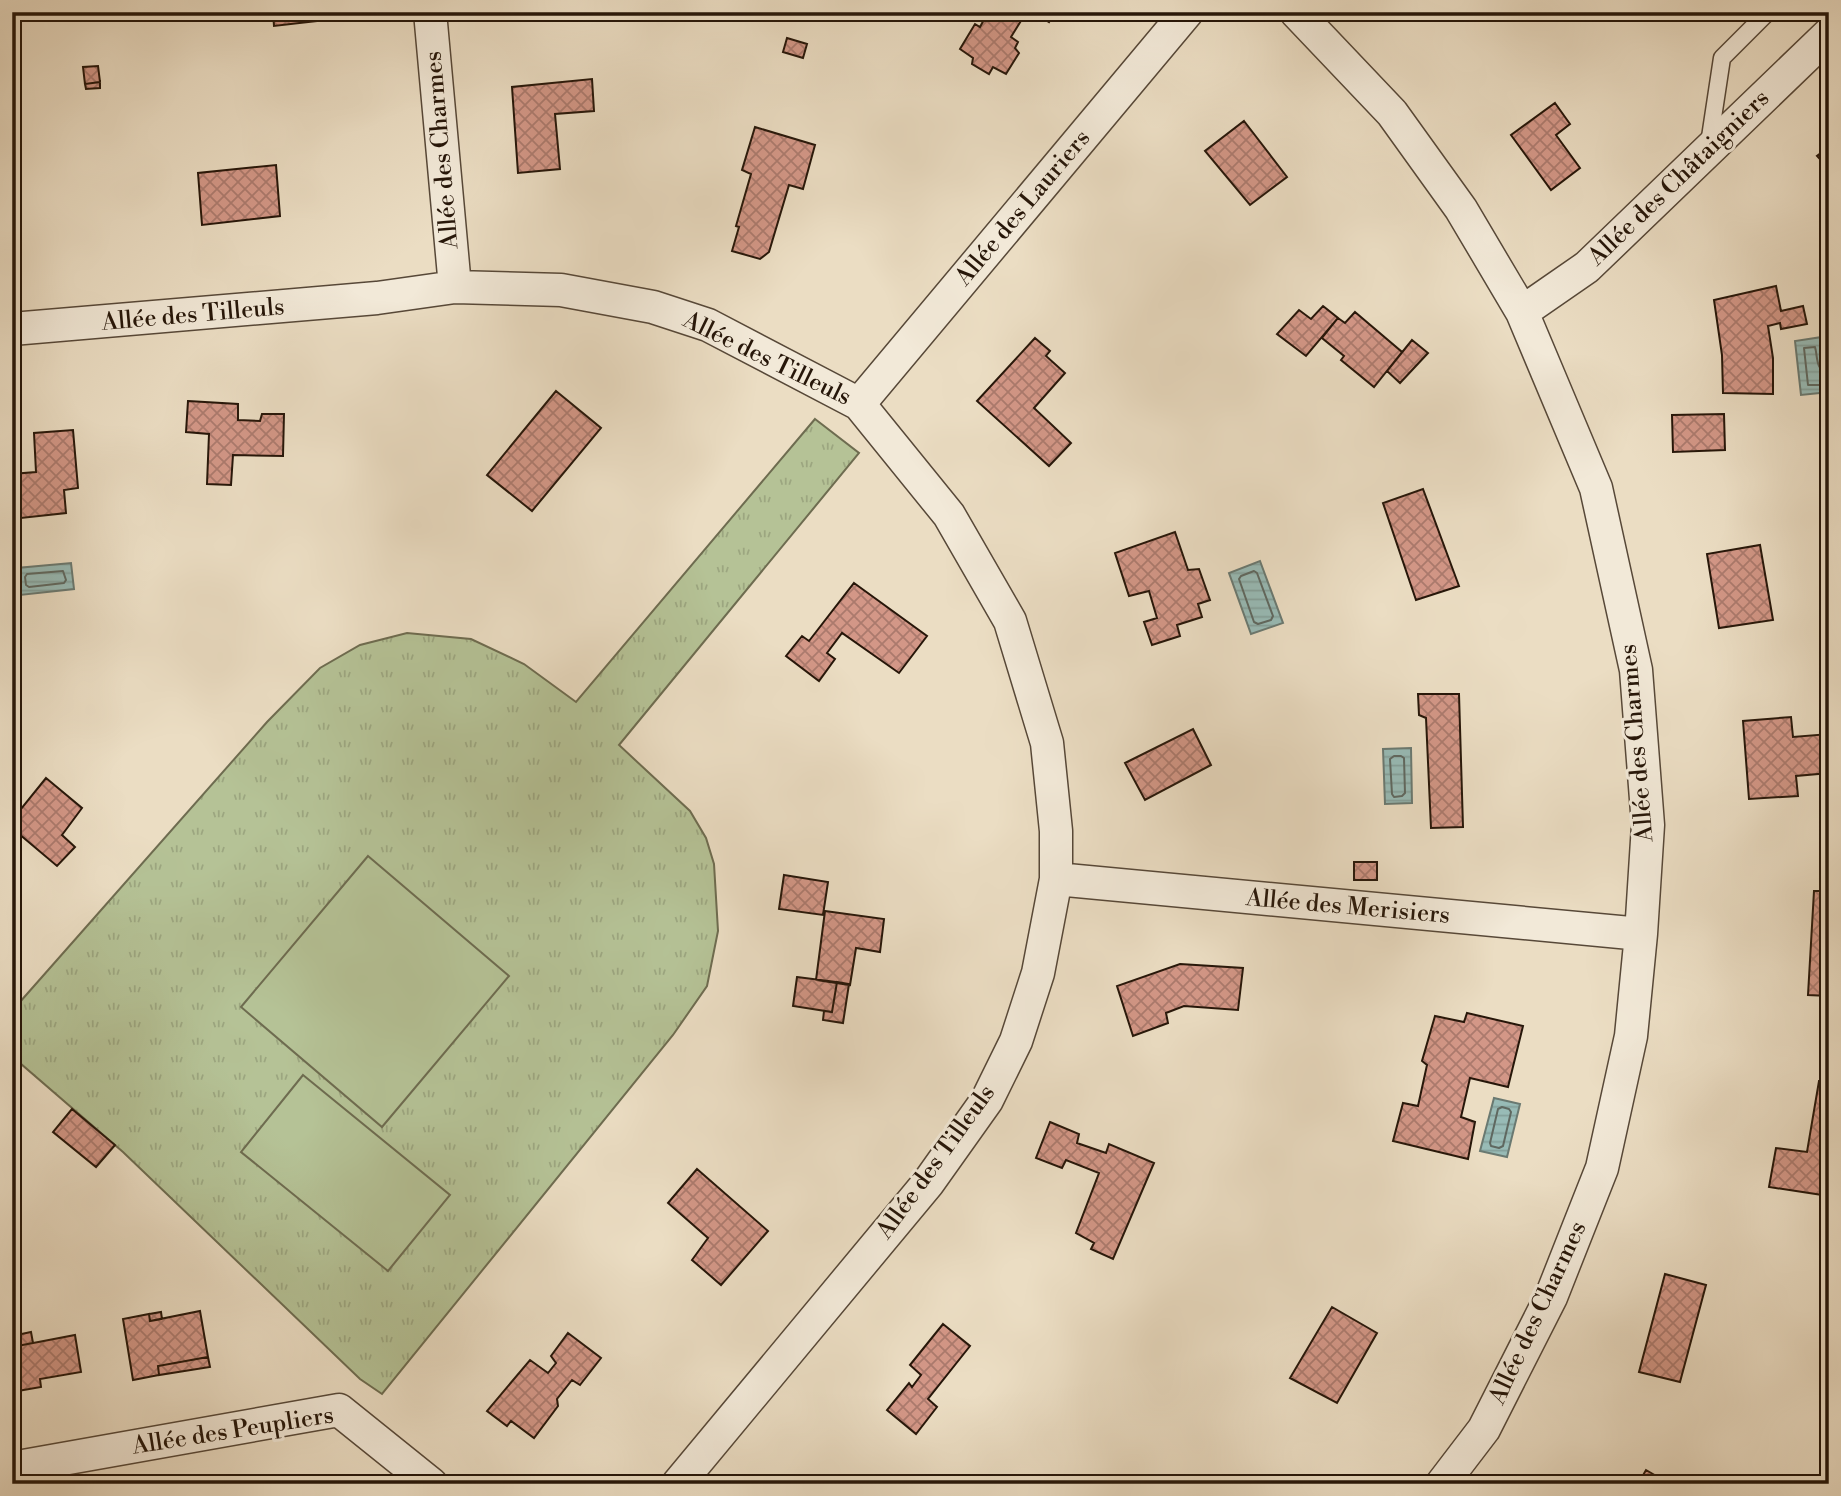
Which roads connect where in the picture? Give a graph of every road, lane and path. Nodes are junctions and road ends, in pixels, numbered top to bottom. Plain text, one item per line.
1 (430, 12) edge
2 (1187, 12) edge
3 (1296, 12) edge
4 (1768, 12) edge
5 (1829, 34) edge
6 (1709, 150) junction
7 (455, 287) junction
8 (1522, 312) junction
9 (12, 329) edge
10 (859, 404) junction
11 (1056, 879) junction
12 (1641, 934) junction
13 (12, 1468) edge
14 (431, 1484) edge
15 (678, 1484) edge
16 (1442, 1484) edge

1 - 7 street, Allée des Charmes
2 - 10 street, Allée des Lauriers
3 - 8 street, Allée des Charmes
4 - 6 lane
5 - 6 street, Allée des Châtaigniers
6 - 8 street, Allée des Châtaigniers
7 - 9 street, Allée des Tilleuls
7 - 10 street, Allée des Tilleuls
8 - 12 street, Allée des Charmes
10 - 11 street, Allée des Tilleuls
11 - 12 street, Allée des Merisiers
11 - 15 street, Allée des Tilleuls
12 - 16 street, Allée des Charmes
13 - 14 street, Allée des Peupliers

